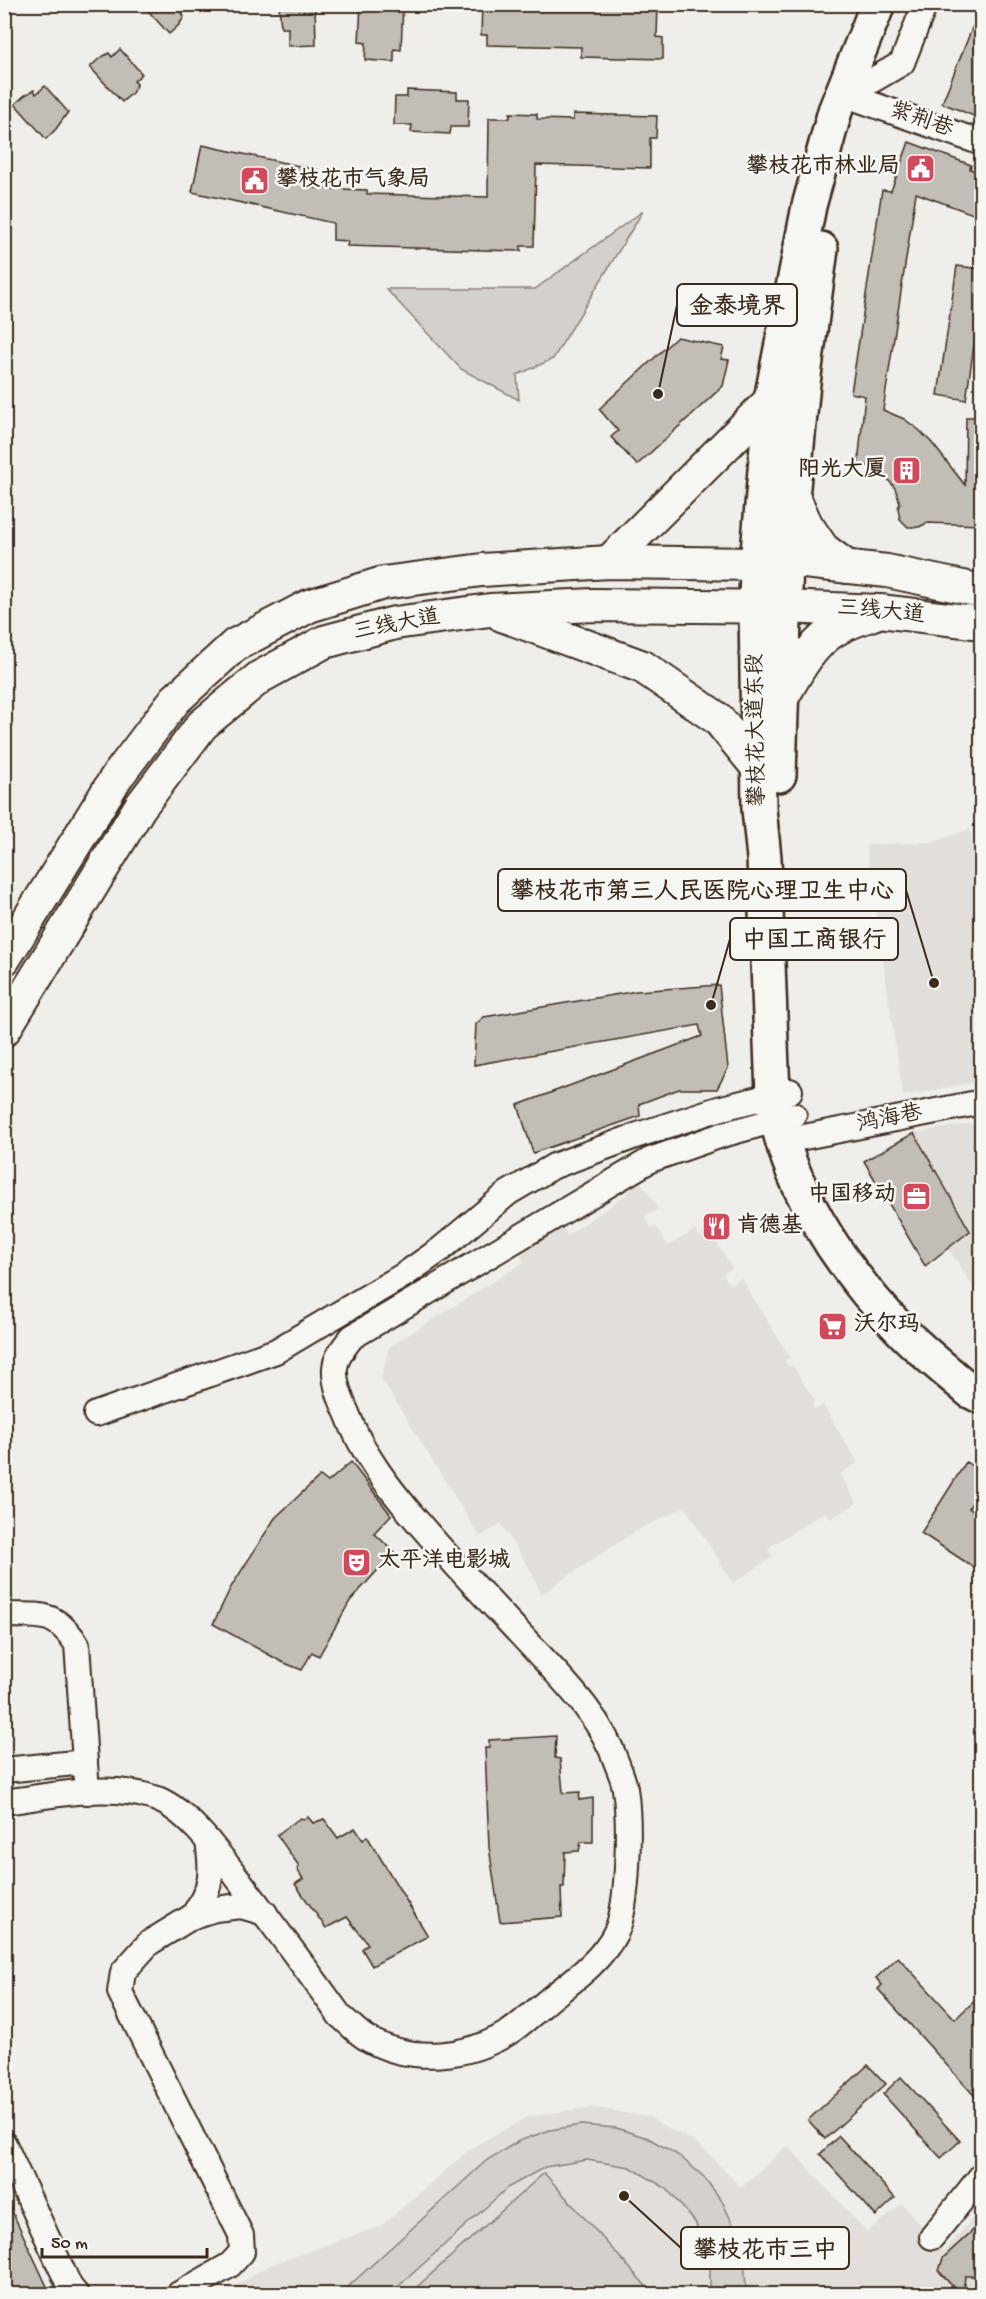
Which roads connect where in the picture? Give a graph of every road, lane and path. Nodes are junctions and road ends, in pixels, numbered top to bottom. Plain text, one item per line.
1 (878, 4) edge
2 (897, 4) edge
3 (925, 4) edge
4 (863, 92) junction
5 (981, 143) edge
6 (771, 400) junction
7 (792, 495) junction
8 (609, 562) junction
9 (772, 562) junction
10 (847, 567) junction
11 (981, 591) edge
12 (770, 607) junction
13 (489, 610) junction
14 (880, 611) junction
15 (981, 623) edge
16 (781, 700) junction
17 (758, 768) junction
18 (4, 959) edge
19 (4, 1030) edge
20 (981, 1102) edge
21 (786, 1112) junction
22 (981, 1378) edge
23 (981, 1397) edge
24 (96, 1414) dead end
25 (4, 1616) edge
26 (85, 1762) junction
27 (4, 1770) edge
28 (87, 1792) junction
29 (4, 1802) edge
30 (208, 1841) junction
31 (265, 1913) junction
32 (193, 1916) junction
33 (4, 2144) edge
34 (981, 2175) edge
35 (932, 2237) dead end
36 (76, 2295) edge
37 (179, 2295) edge

1 - 6 highway, 攀枝花大道东段
2 - 4 highway, 攀枝花大道东段
3 - 4 street
4 - 5 street, 紫荆巷
4 - 7 highway, 攀枝花大道东段
6 - 8 main road
6 - 9 highway, 攀枝花大道东段
7 - 9 highway, 攀枝花大道东段
7 - 10 main road
8 - 9 main road, 三线大道
8 - 18 main road, 三线大道
9 - 10 main road, 三线大道
9 - 12 highway, 攀枝花大道东段
10 - 11 main road, 三线大道
12 - 13 main road, 三线大道
12 - 14 main road, 三线大道
12 - 16 highway, 攀枝花大道东段
12 - 17 highway, 攀枝花大道东段
13 - 17 main road
13 - 19 main road, 三线大道
14 - 15 main road, 三线大道
14 - 16 main road
16 - 21 highway, 攀枝花大道东段
17 - 21 highway, 攀枝花大道东段
20 - 21 street, 鸿海巷
21 - 22 highway, 攀枝花大道东段
21 - 23 highway, 攀枝花大道东段
21 - 24 street
21 - 31 street
25 - 26 street
26 - 27 street
26 - 28 street
28 - 29 street
28 - 30 street
30 - 31 street
30 - 32 street
31 - 32 street
32 - 37 street
33 - 36 street
34 - 35 street

